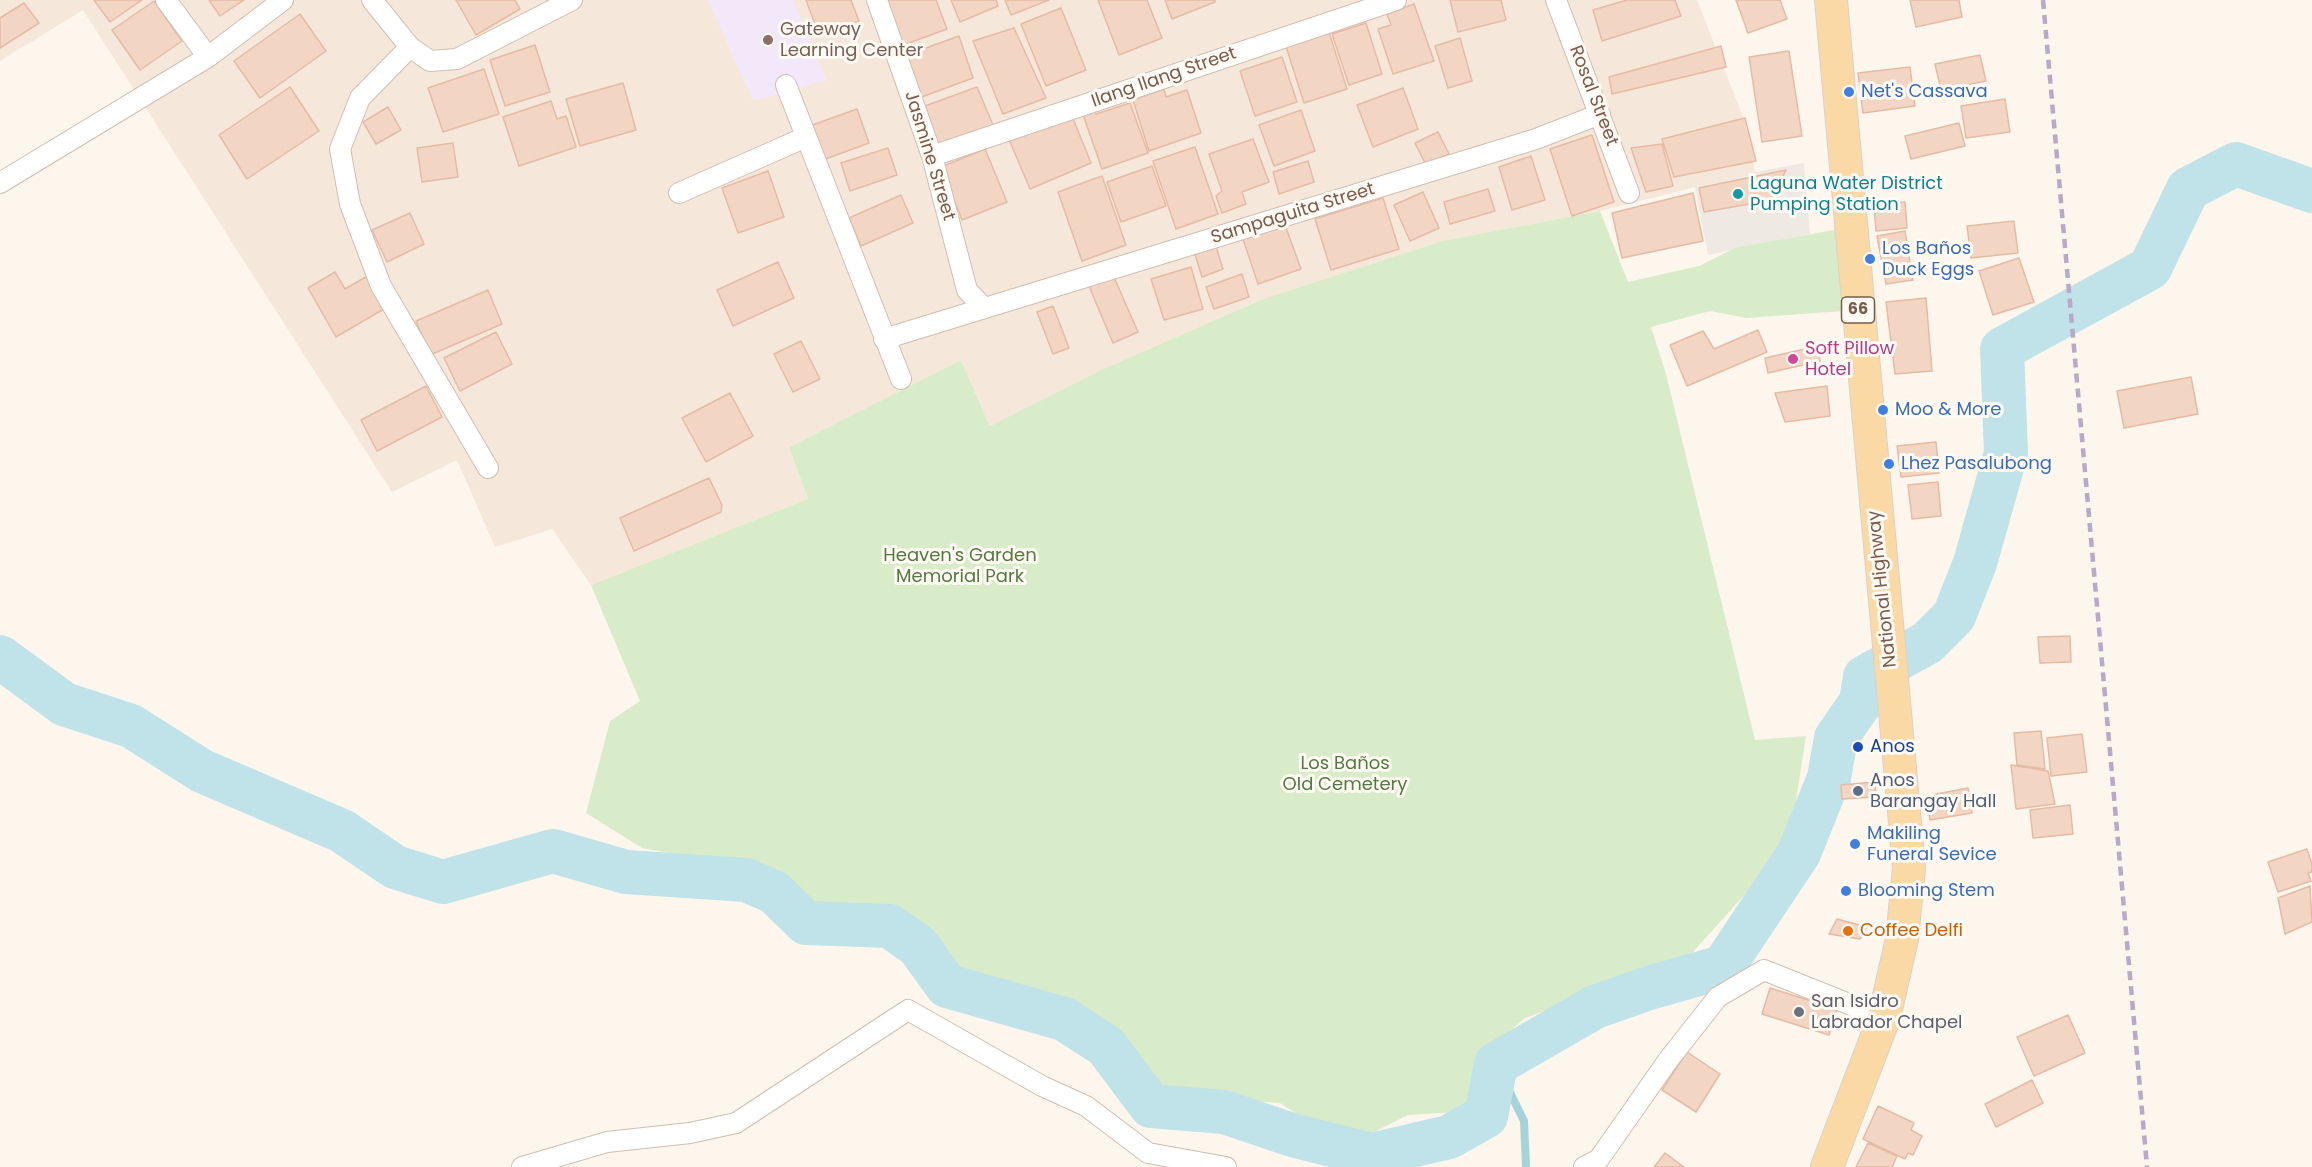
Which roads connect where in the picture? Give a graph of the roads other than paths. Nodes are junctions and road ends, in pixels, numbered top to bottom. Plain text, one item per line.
1 (166, 0) edge
2 (283, 0) edge
3 (372, 0) edge
4 (572, 0) edge
5 (877, 0) edge
6 (1396, 0) edge
7 (1556, 0) edge
8 (1831, 0) edge
9 (410, 47) junction
10 (208, 57) junction
11 (786, 85) dead end
12 (1600, 114) junction
13 (806, 137) junction
14 (932, 156) junction
15 (0, 183) edge
16 (679, 193) dead end
17 (1629, 193) dead end
18 (984, 308) junction
19 (884, 339) junction
20 (902, 378) dead end
21 (488, 468) dead end
22 (1884, 1017) junction
23 (522, 1167) edge
24 (1226, 1167) edge
25 (1584, 1167) edge
26 (1827, 1167) edge

1 - 10 street
2 - 10 street
3 - 9 street
4 - 9 street
5 - 14 street, Jasmine Street
6 - 14 street, Ilang Ilang Street
7 - 12 street, Rosal Street
8 - 22 main road, National Highway / 66
9 - 21 street
10 - 15 street
11 - 13 street
12 - 17 street, Rosal Street
12 - 18 street, Sampaguita Street
13 - 16 street
13 - 19 street
14 - 18 street, Jasmine Street
18 - 19 street, Sampaguita Street
19 - 20 street
22 - 25 street
22 - 26 main road, National Highway / 66
23 - 24 street

